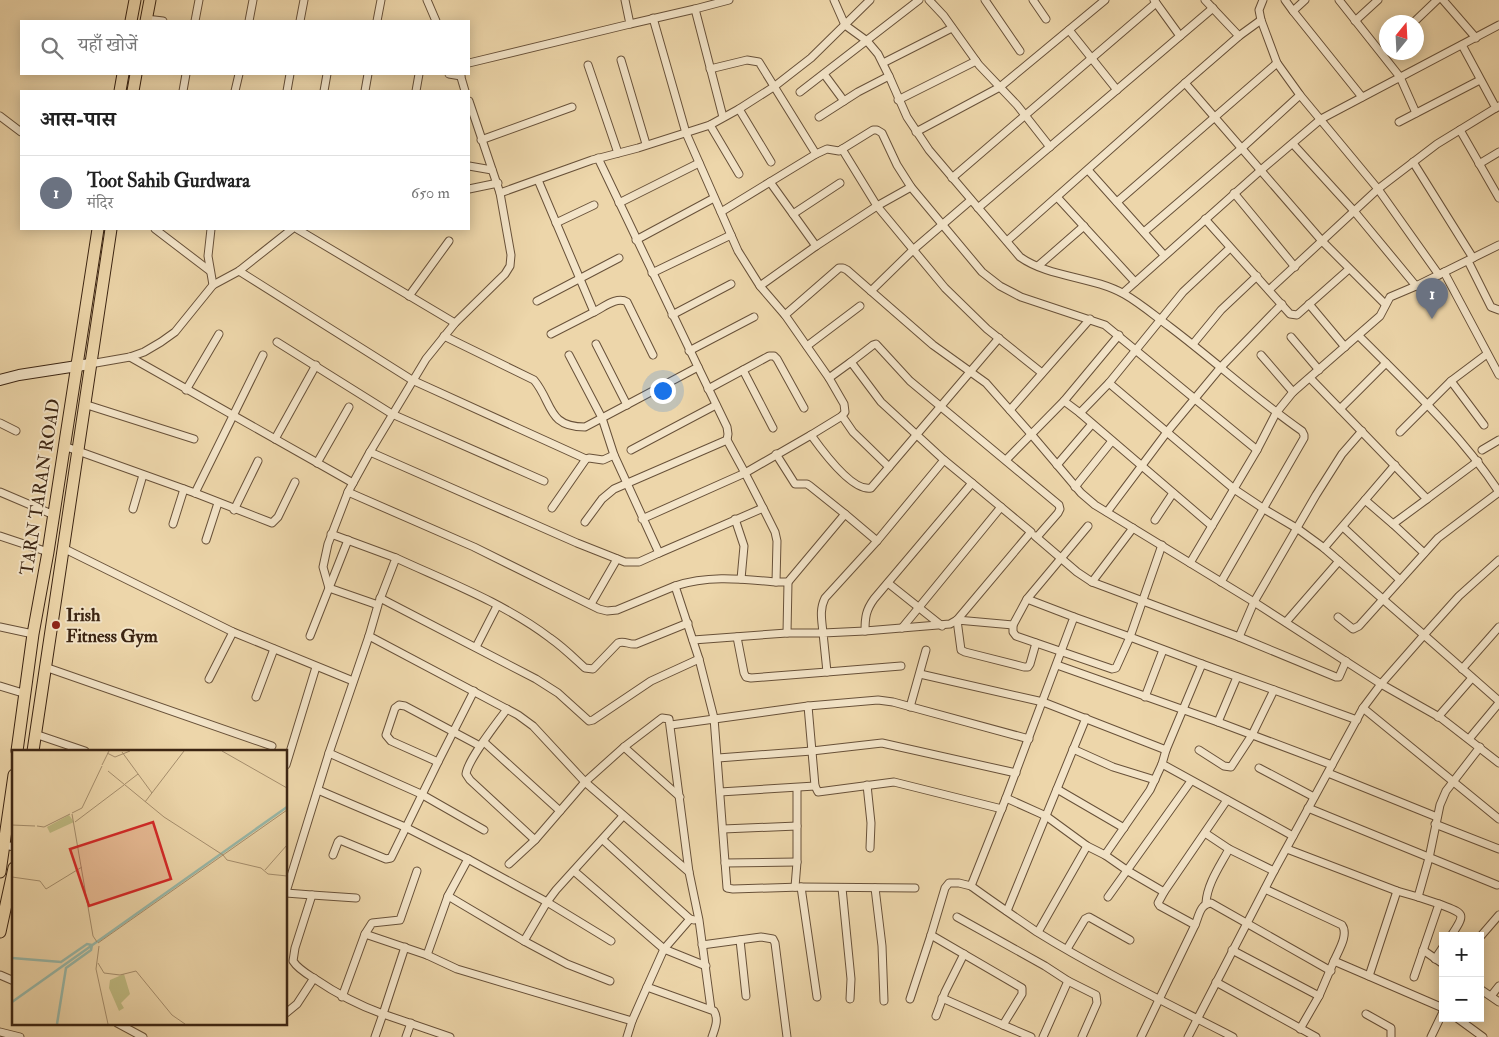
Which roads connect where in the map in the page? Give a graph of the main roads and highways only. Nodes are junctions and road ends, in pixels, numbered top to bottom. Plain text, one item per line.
1 (135, 0) edge
2 (150, 0) edge
3 (131, 20) edge
4 (146, 20) edge
5 (123, 75) edge
6 (136, 75) edge
7 (120, 90) edge
8 (133, 90) edge
9 (98, 230) edge
10 (111, 230) edge
11 (17, 750) edge
12 (33, 750) edge
13 (12, 792) edge
14 (6, 845) edge
15 (0, 872) edge
16 (12, 877) edge
17 (0, 932) edge

1 - 3 main road
2 - 4 main road
5 - 7 main road
6 - 8 main road
9 - 11 main road, TARN TARAN ROAD
10 - 12 main road, TARN TARAN ROAD
13 - 14 main road
14 - 15 main road
16 - 17 main road

